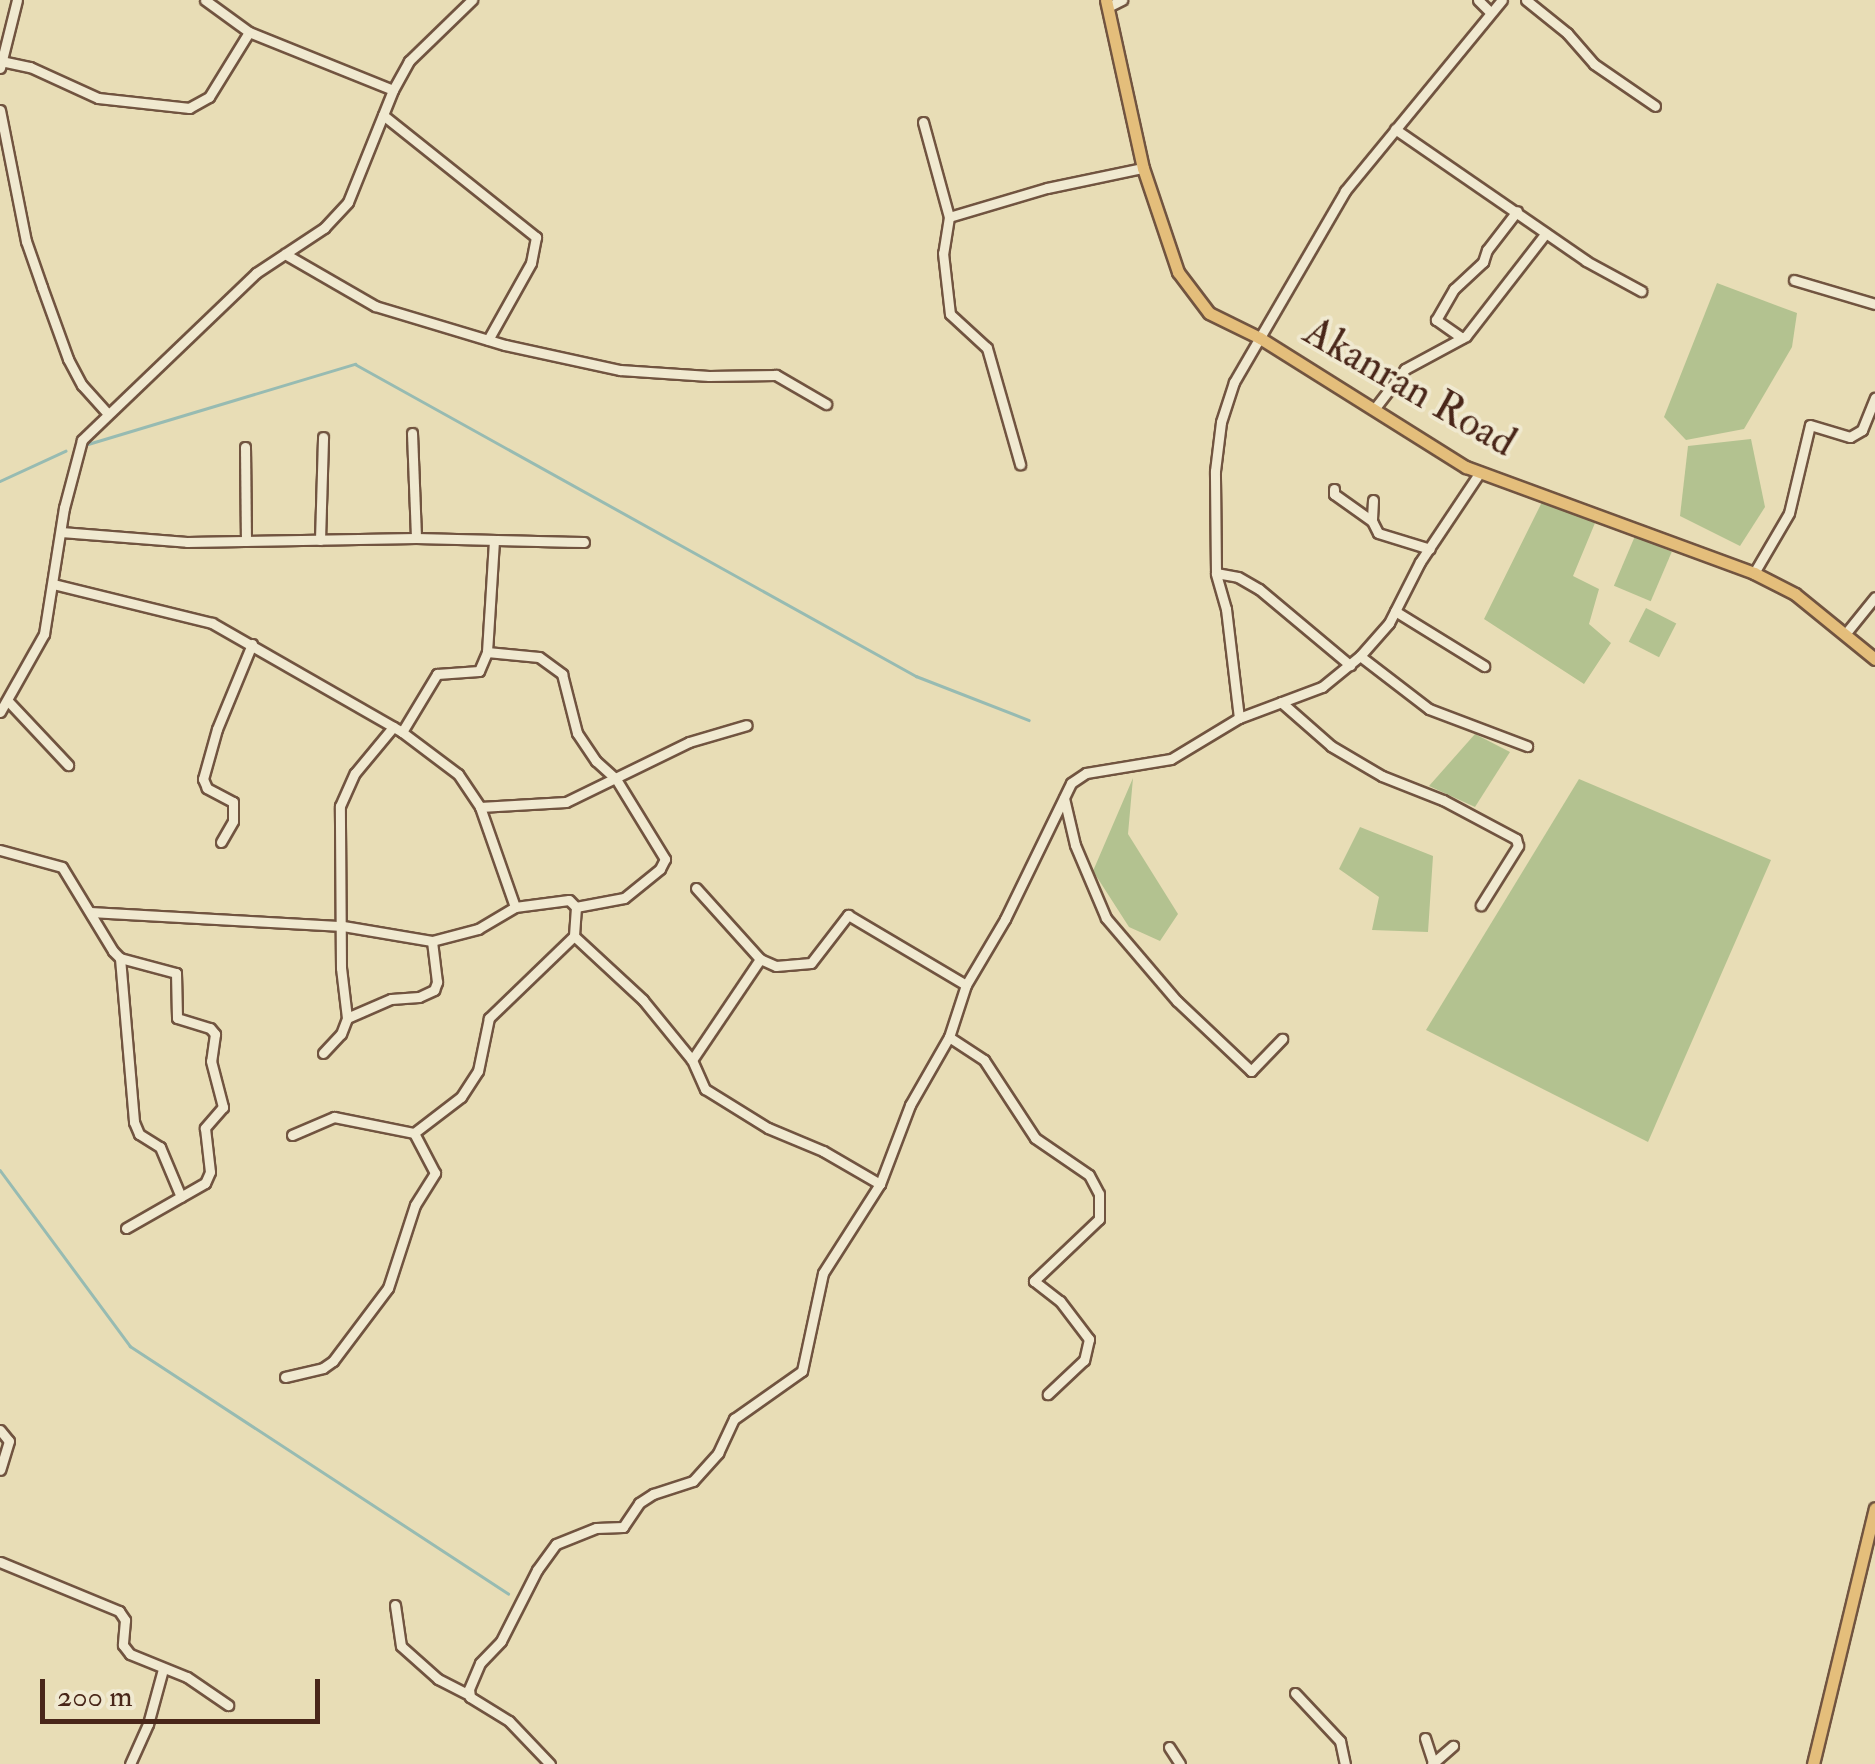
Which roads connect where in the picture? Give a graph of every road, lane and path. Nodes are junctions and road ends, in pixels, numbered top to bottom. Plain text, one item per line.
1 (17, 0) edge
2 (205, 0) edge
3 (472, 0) edge
4 (1122, 0) edge
5 (1478, 0) edge
6 (1502, 0) edge
7 (1526, 0) edge
8 (1107, 4) edge
9 (1490, 12) junction
10 (249, 32) junction
11 (1, 64) edge
12 (393, 90) junction
13 (1655, 106) dead end
14 (0, 110) edge
15 (383, 115) junction
16 (923, 122) dead end
17 (1396, 129) junction
18 (1144, 168) junction
19 (1517, 211) junction
20 (949, 216) junction
21 (1546, 233) junction
22 (285, 254) junction
23 (1794, 280) dead end
24 (1641, 291) dead end
25 (1875, 304) edge
26 (1260, 338) junction
27 (1462, 338) junction
28 (488, 340) junction
29 (1875, 398) edge
30 (826, 404) dead end
31 (1376, 408) junction
32 (106, 412) junction
33 (412, 433) dead end
34 (323, 437) dead end
35 (245, 447) dead end
36 (1020, 464) dead end
37 (1480, 472) junction
38 (1334, 489) dead end
39 (1373, 500) dead end
40 (1372, 520) junction
41 (61, 532) junction
42 (416, 538) junction
43 (320, 540) junction
44 (494, 540) junction
45 (246, 542) junction
46 (584, 542) dead end
47 (1430, 549) junction
48 (1216, 573) junction
49 (1754, 574) junction
50 (53, 584) junction
51 (1875, 597) edge
52 (1396, 612) junction
53 (1846, 633) junction
54 (252, 644) junction
55 (486, 652) junction
56 (1360, 656) junction
57 (1875, 659) edge
58 (1350, 665) junction
59 (1484, 666) dead end
60 (8, 702) junction
61 (1280, 702) junction
62 (0, 712) edge
63 (1238, 718) junction
64 (748, 725) dead end
65 (398, 729) junction
66 (1527, 746) dead end
67 (68, 765) dead end
68 (616, 778) junction
69 (1064, 798) junction
70 (480, 806) junction
71 (221, 842) dead end
72 (0, 850) edge
73 (696, 888) dead end
74 (1482, 905) dead end
75 (515, 907) junction
76 (576, 908) junction
77 (90, 912) junction
78 (343, 926) junction
79 (574, 936) junction
80 (432, 941) junction
81 (120, 958) junction
82 (760, 959) junction
83 (966, 985) junction
84 (347, 1018) junction
85 (948, 1036) junction
86 (1282, 1039) dead end
87 (323, 1054) dead end
88 (692, 1060) junction
89 (414, 1134) junction
90 (292, 1135) dead end
91 (880, 1184) junction
92 (182, 1197) junction
93 (126, 1228) dead end
94 (285, 1377) dead end
95 (1048, 1394) dead end
96 (0, 1430) edge
97 (0, 1470) edge
98 (1875, 1508) edge
99 (0, 1562) edge
100 (395, 1605) dead end
101 (163, 1670) junction
102 (1295, 1693) dead end
103 (468, 1694) junction
104 (228, 1705) dead end
105 (1425, 1738) dead end
106 (1169, 1746) dead end
107 (1453, 1746) dead end
108 (130, 1764) edge
109 (550, 1764) edge
110 (1180, 1764) edge
111 (1345, 1764) edge
112 (1432, 1764) edge
113 (1812, 1764) edge

1 - 11 street
2 - 10 street
3 - 12 street
4 - 8 street
5 - 9 street
6 - 9 street
7 - 13 street
8 - 18 main road, Akanran Road
9 - 17 street
10 - 11 street
10 - 12 street
12 - 15 street
14 - 32 street
15 - 22 street
15 - 28 street
16 - 20 street
17 - 19 street
17 - 26 street
18 - 20 street
18 - 26 main road, Akanran Road
19 - 21 street
19 - 27 street
20 - 36 street
21 - 24 street
21 - 27 street
22 - 28 street
22 - 32 street
23 - 25 street
26 - 31 main road, Akanran Road
26 - 48 street
27 - 31 street
28 - 30 street
29 - 49 street
31 - 37 main road, Akanran Road
32 - 41 street
33 - 42 street
34 - 43 street
35 - 45 street
37 - 47 street
37 - 49 main road, Akanran Road
38 - 40 street
39 - 40 street
40 - 47 street
41 - 45 street
41 - 50 street
42 - 43 street
42 - 44 street
43 - 45 street
44 - 46 street
44 - 55 street
47 - 52 street
48 - 58 street
48 - 63 street
49 - 53 main road, Akanran Road
50 - 54 street
50 - 60 street
51 - 53 street
52 - 56 street
52 - 59 street
53 - 57 main road, Akanran Road
54 - 65 street
54 - 71 street
55 - 65 street
55 - 68 street
56 - 58 street
56 - 66 street
58 - 61 street
60 - 62 street
60 - 67 street
61 - 63 street
61 - 74 street
63 - 69 street
64 - 68 street
65 - 70 street
65 - 78 street
68 - 70 street
68 - 76 street
69 - 83 street
69 - 86 street
70 - 75 street
72 - 77 street
73 - 82 street
75 - 76 street
75 - 80 street
76 - 79 street
77 - 78 street
77 - 81 street
78 - 80 street
78 - 84 street
79 - 88 street
79 - 89 street
80 - 84 street
81 - 92 street
81 - 92 street
82 - 83 street
82 - 88 street
83 - 85 street
84 - 87 street
85 - 91 street
85 - 95 street
88 - 91 street
89 - 90 street
89 - 94 street
91 - 103 street
92 - 93 street
96 - 97 street
98 - 113 main road
99 - 101 street
100 - 103 street
101 - 104 street
101 - 108 street
102 - 111 street
103 - 109 street
105 - 112 street
106 - 110 street
107 - 112 street

